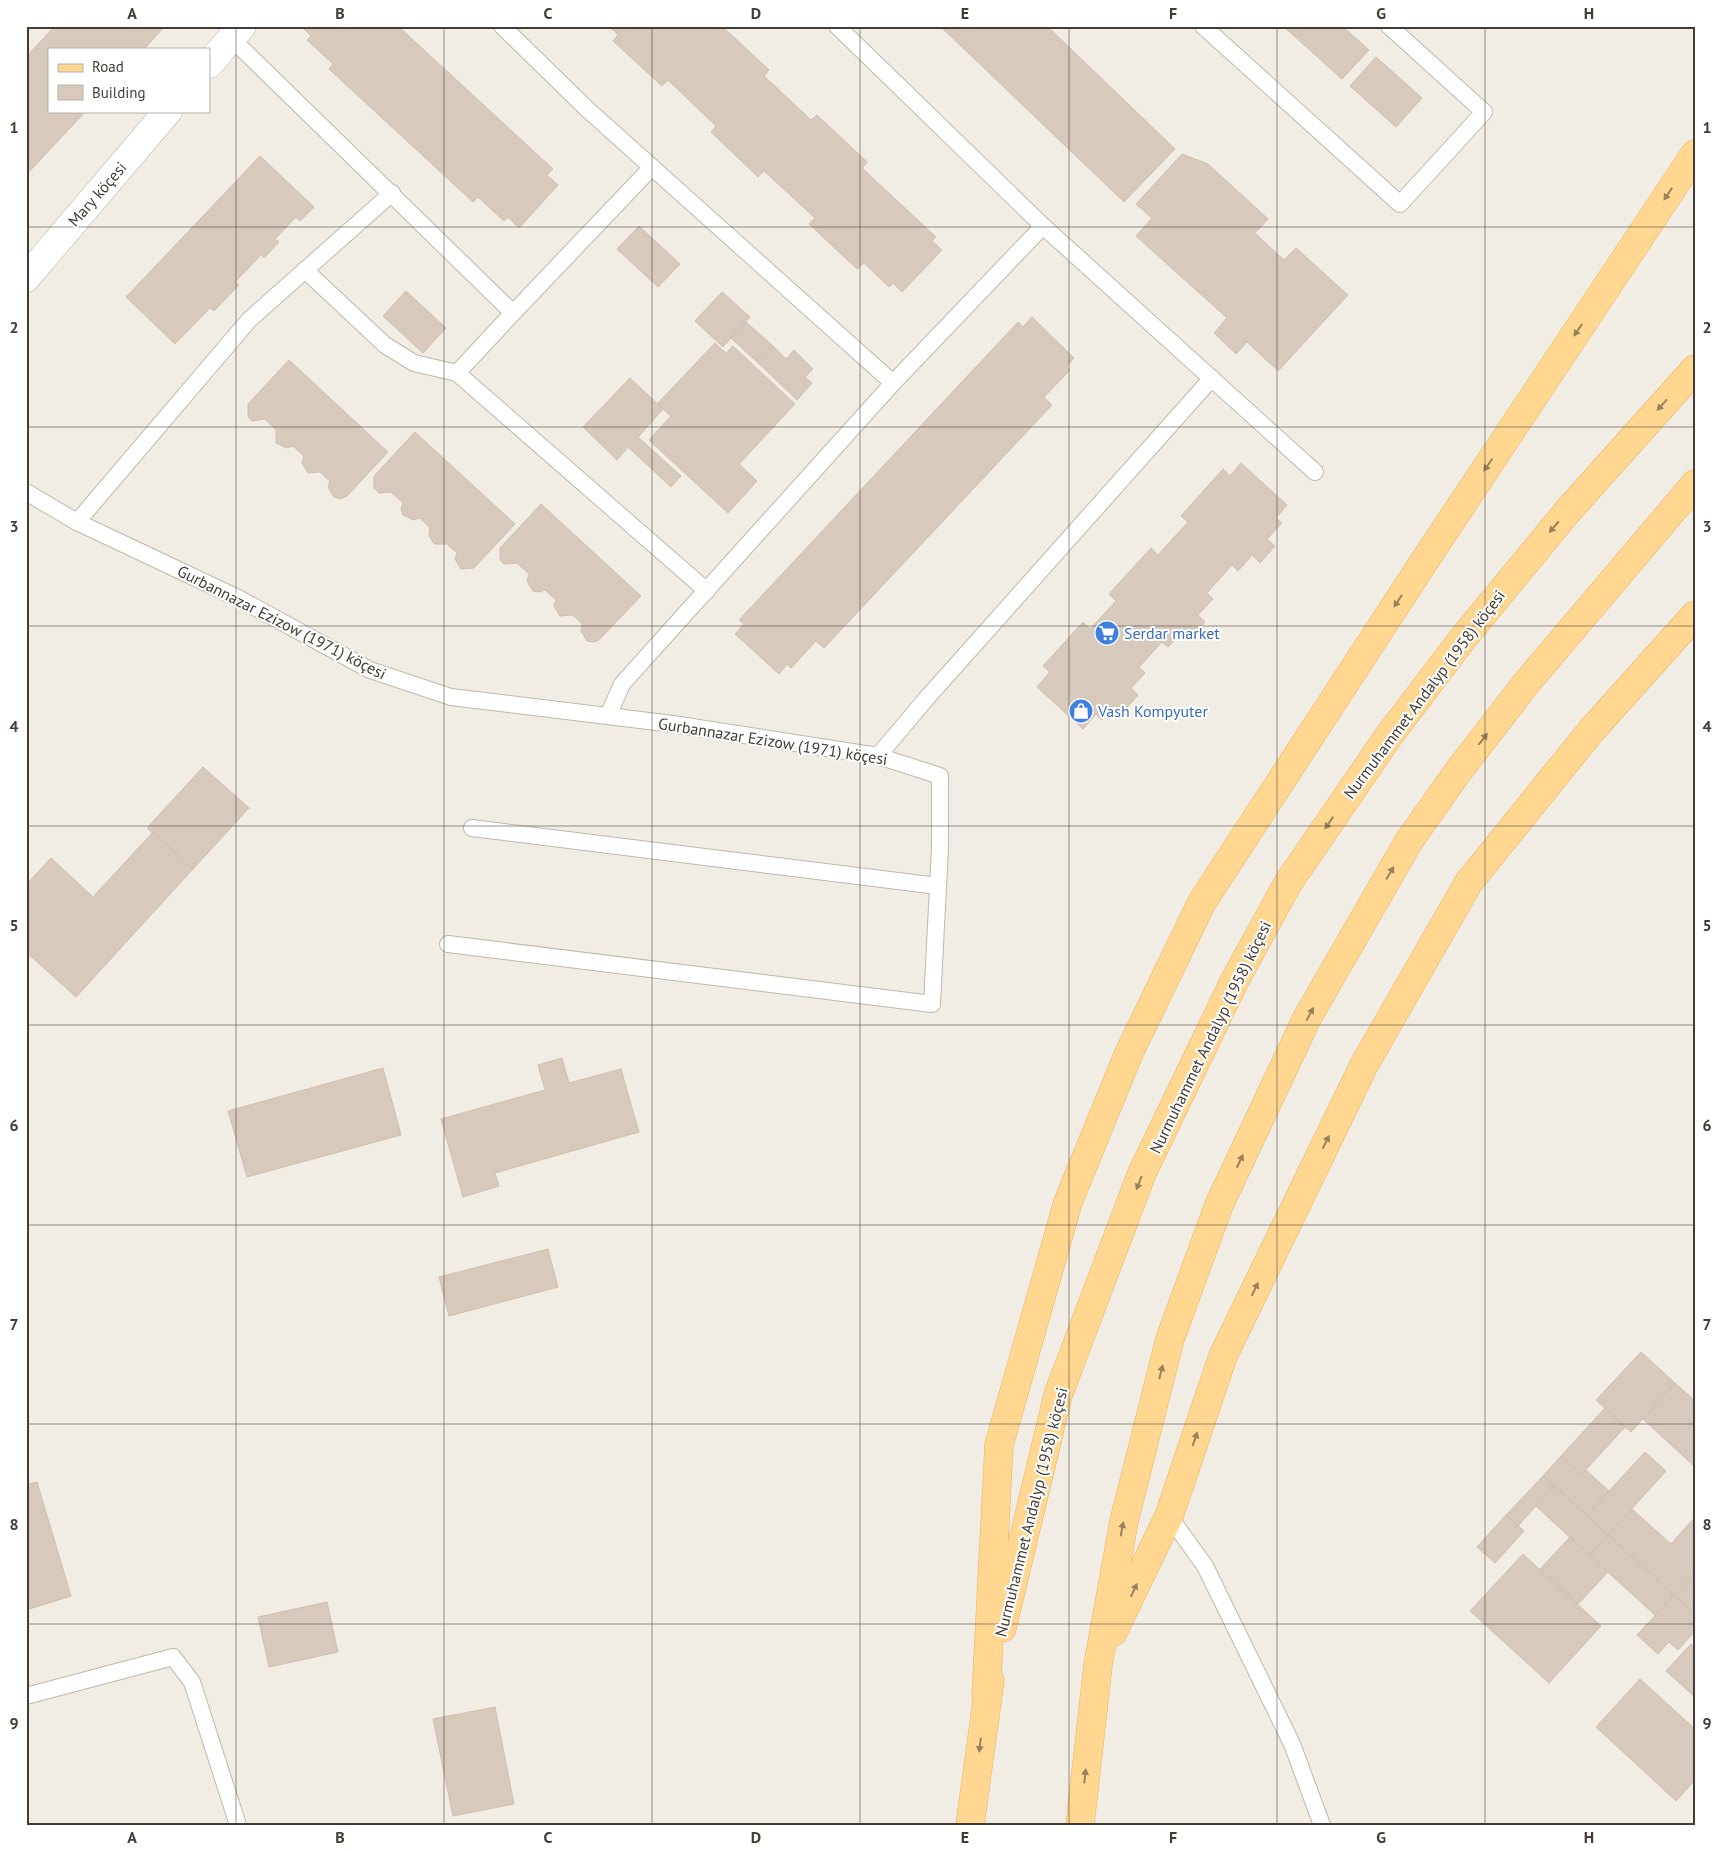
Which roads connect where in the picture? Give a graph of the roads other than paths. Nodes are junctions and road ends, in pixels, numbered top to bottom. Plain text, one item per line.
1 (502, 26) edge
2 (837, 26) edge
3 (1204, 26) edge
4 (1389, 26) edge
5 (236, 32) edge
6 (210, 63) edge
7 (167, 112) edge
8 (1695, 154) edge
9 (652, 167) junction
10 (392, 193) junction
11 (1043, 226) junction
12 (305, 270) junction
13 (26, 278) edge
14 (513, 312) junction
15 (1695, 369) edge
16 (456, 373) junction
17 (1212, 378) junction
18 (893, 383) junction
19 (1316, 472) dead end
20 (1695, 484) edge
21 (26, 492) edge
22 (77, 522) junction
23 (707, 591) junction
24 (1695, 615) edge
25 (608, 716) junction
26 (878, 756) junction
27 (472, 828) dead end
28 (938, 886) junction
29 (448, 944) dead end
30 (1168, 1516) junction
31 (1098, 1665) junction
32 (26, 1696) edge
33 (986, 1696) junction
34 (238, 1825) edge
35 (970, 1825) edge
36 (1080, 1825) edge
37 (1322, 1825) edge

1 - 9 lane
2 - 11 lane
3 - 4 lane
5 - 6 street
5 - 10 lane
7 - 13 street, Mary köçesi
8 -> 33 main road
9 - 14 lane
9 - 18 lane
10 - 12 lane
10 - 14 lane
11 - 17 lane
11 - 18 lane
12 - 16 lane
12 - 22 lane
14 - 16 lane
15 -> 33 main road, Nurmuhammet Andalyp (1958) köçesi
16 - 23 lane
17 - 19 lane
17 - 26 lane
18 - 23 lane
31 -> 20 main road
21 - 22 lane, Gurbannazar Ezizow (1971) köçesi
22 - 25 lane, Gurbannazar Ezizow (1971) köçesi
23 - 25 lane
30 -> 24 main road
25 - 26 lane, Gurbannazar Ezizow (1971) köçesi
26 - 28 lane, Gurbannazar Ezizow (1971) köçesi
27 - 28 lane
28 - 29 lane, Gurbannazar Ezizow (1971) köçesi
31 -> 30 main road
30 - 37 lane
36 -> 31 main road
32 - 34 lane
33 -> 35 main road, Nurmuhammet Andalyp (1958) köçesi

